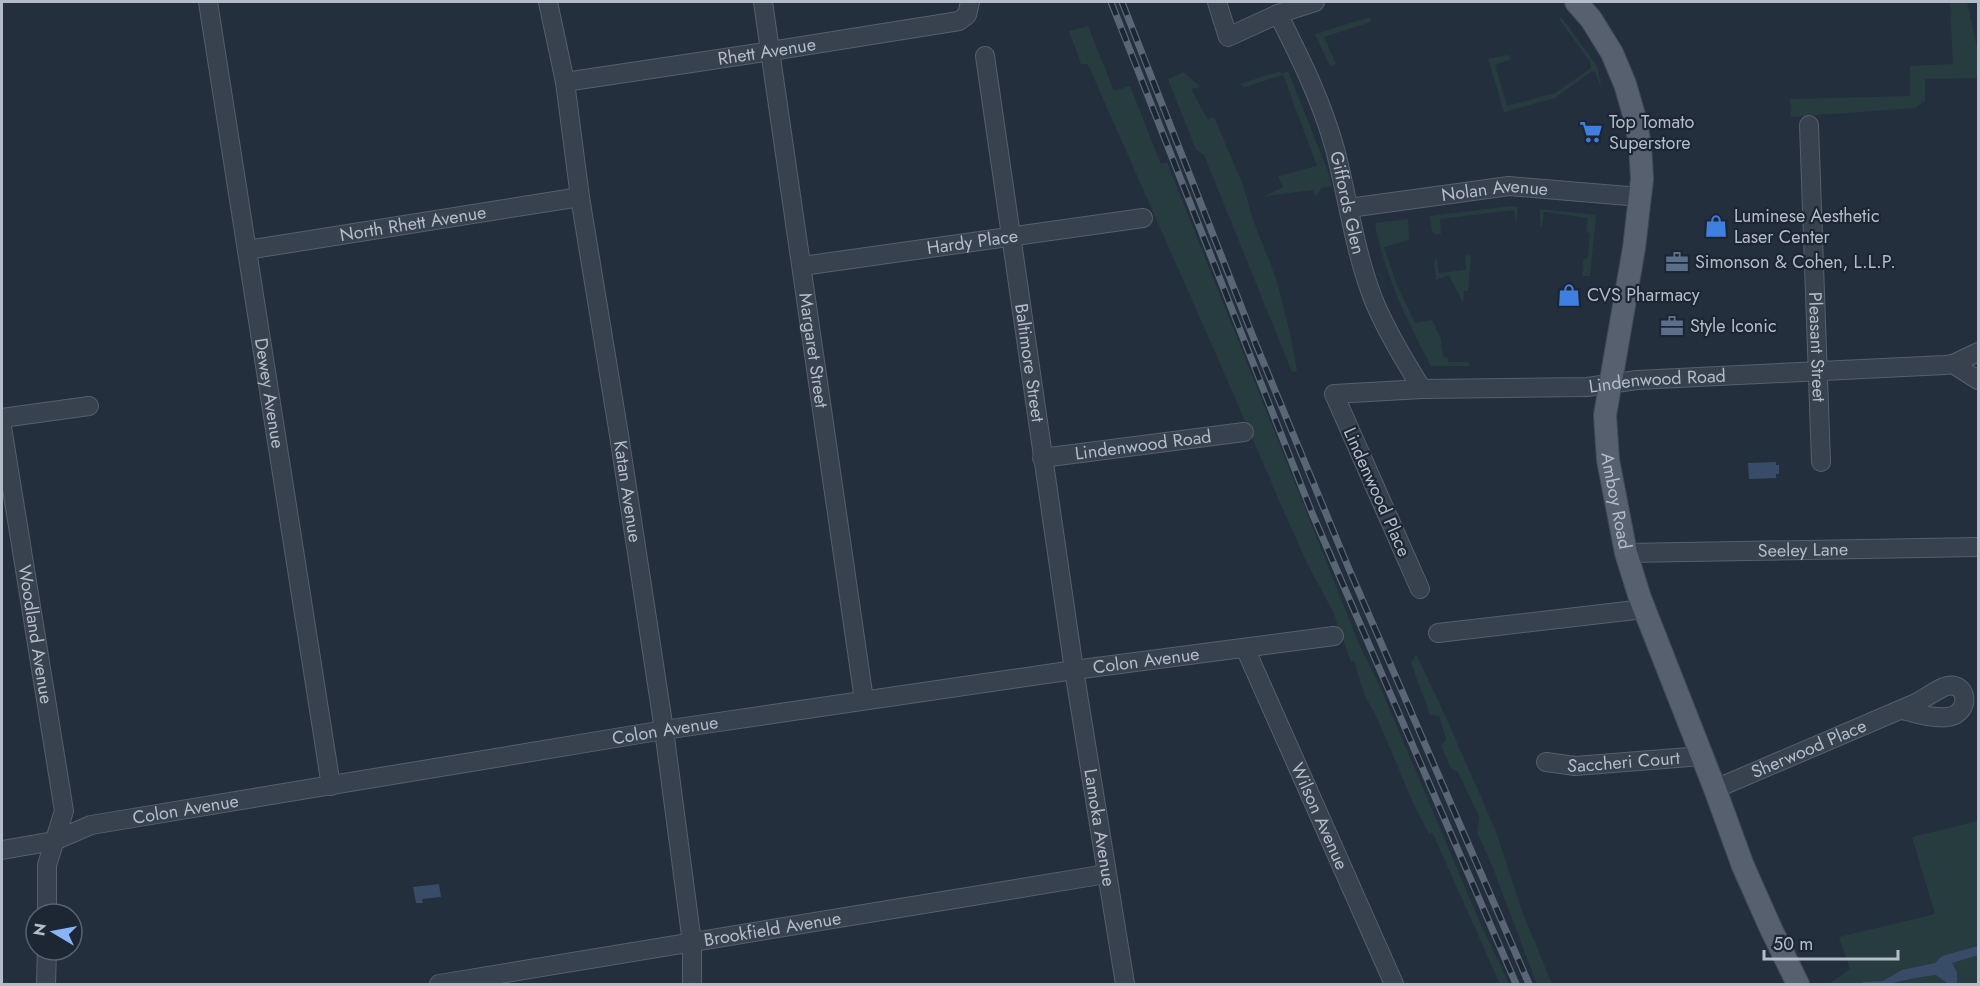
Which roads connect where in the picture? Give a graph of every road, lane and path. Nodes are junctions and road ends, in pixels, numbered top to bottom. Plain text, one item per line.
1 (208, 2) edge
2 (549, 2) edge
3 (763, 2) edge
4 (1217, 2) edge
5 (1315, 2) edge
6 (1576, 2) edge
7 (969, 8) edge
8 (1589, 10) edge
9 (1278, 14) junction
10 (771, 51) junction
11 (986, 56) dead end
12 (566, 82) junction
13 (1809, 125) dead end
14 (580, 197) junction
15 (1640, 197) junction
16 (1349, 208) junction
17 (1143, 218) dead end
18 (1011, 237) junction
19 (247, 250) junction
20 (802, 266) junction
21 (1978, 352) edge
22 (1953, 364) junction
23 (1818, 371) junction
24 (1978, 380) edge
25 (1610, 384) junction
26 (1422, 389) junction
27 (1334, 394) joint
28 (89, 406) dead end
29 (2, 418) edge
30 (2, 427) edge
31 (1244, 432) dead end
32 (1042, 458) junction
33 (1821, 462) dead end
34 (1978, 547) edge
35 (1626, 553) junction
36 (1420, 589) dead end
37 (1644, 609) junction
38 (1438, 633) dead end
39 (1334, 636) dead end
40 (1245, 648) junction
41 (1074, 670) junction
42 (864, 700) junction
43 (1902, 710) dead end
44 (664, 730) junction
45 (1702, 756) junction
46 (1546, 762) dead end
47 (331, 786) junction
48 (1715, 789) junction
49 (54, 841) junction
50 (2, 850) edge
51 (1106, 874) junction
52 (46, 902) edge
53 (692, 943) junction
54 (46, 962) edge
55 (46, 984) edge
56 (439, 984) edge
57 (692, 984) edge
58 (1125, 984) edge
59 (1395, 984) edge
60 (1798, 984) edge

1 - 19 street, Dewey Avenue
2 - 12 street, Katan Avenue
3 - 10 street, Margaret Street
4 - 9 street
5 - 9 street
6 - 8 main road, Amboy Road
7 - 10 street, Rhett Avenue
8 - 15 main road, Amboy Road
9 - 16 street, Giffords Glen
10 - 12 street, Rhett Avenue
10 - 20 street, Margaret Street
11 - 18 street, Baltimore Street
12 - 14 street, Katan Avenue
13 - 23 street, Pleasant Street
14 - 19 street, North Rhett Avenue
14 - 44 street, Katan Avenue
15 - 16 street, Nolan Avenue
15 - 25 main road, Amboy Road
16 - 26 street, Giffords Glen
17 - 18 street, Hardy Place
18 - 20 street, Hardy Place
18 - 32 street, Baltimore Street
19 - 47 street, Dewey Avenue
20 - 42 street, Margaret Street
21 - 22 street, Lindenwood Road
22 - 23 street, Lindenwood Road
22 - 24 street
23 - 25 street, Lindenwood Road
23 - 33 street, Pleasant Street
25 - 26 street, Lindenwood Road
25 - 35 main road, Amboy Road
26 - 27 street, Lindenwood Road
27 - 36 street, Lindenwood Place
28 - 29 street
30 - 49 street, Woodland Avenue
31 - 32 street, Lindenwood Road
32 - 41 street, Baltimore Street
34 - 35 street, Seeley Lane
35 - 37 main road, Amboy Road
37 - 38 street
37 - 45 main road, Amboy Road
39 - 40 street, Colon Avenue
40 - 41 street, Colon Avenue
40 - 59 street, Wilson Avenue
41 - 42 street, Colon Avenue
41 - 51 street, Lamoka Avenue
42 - 44 street, Colon Avenue
43 - 48 street, Sherwood Place
44 - 47 street, Colon Avenue
44 - 53 street, Katan Avenue
45 - 46 street, Saccheri Court
45 - 48 main road, Amboy Road
47 - 49 street, Colon Avenue
48 - 60 main road, Amboy Road
49 - 50 street, Colon Avenue
49 - 52 street, Woodland Avenue
51 - 53 street, Brookfield Avenue
51 - 58 street, Lamoka Avenue
53 - 56 street, Brookfield Avenue
53 - 57 street, Katan Avenue
54 - 55 street

